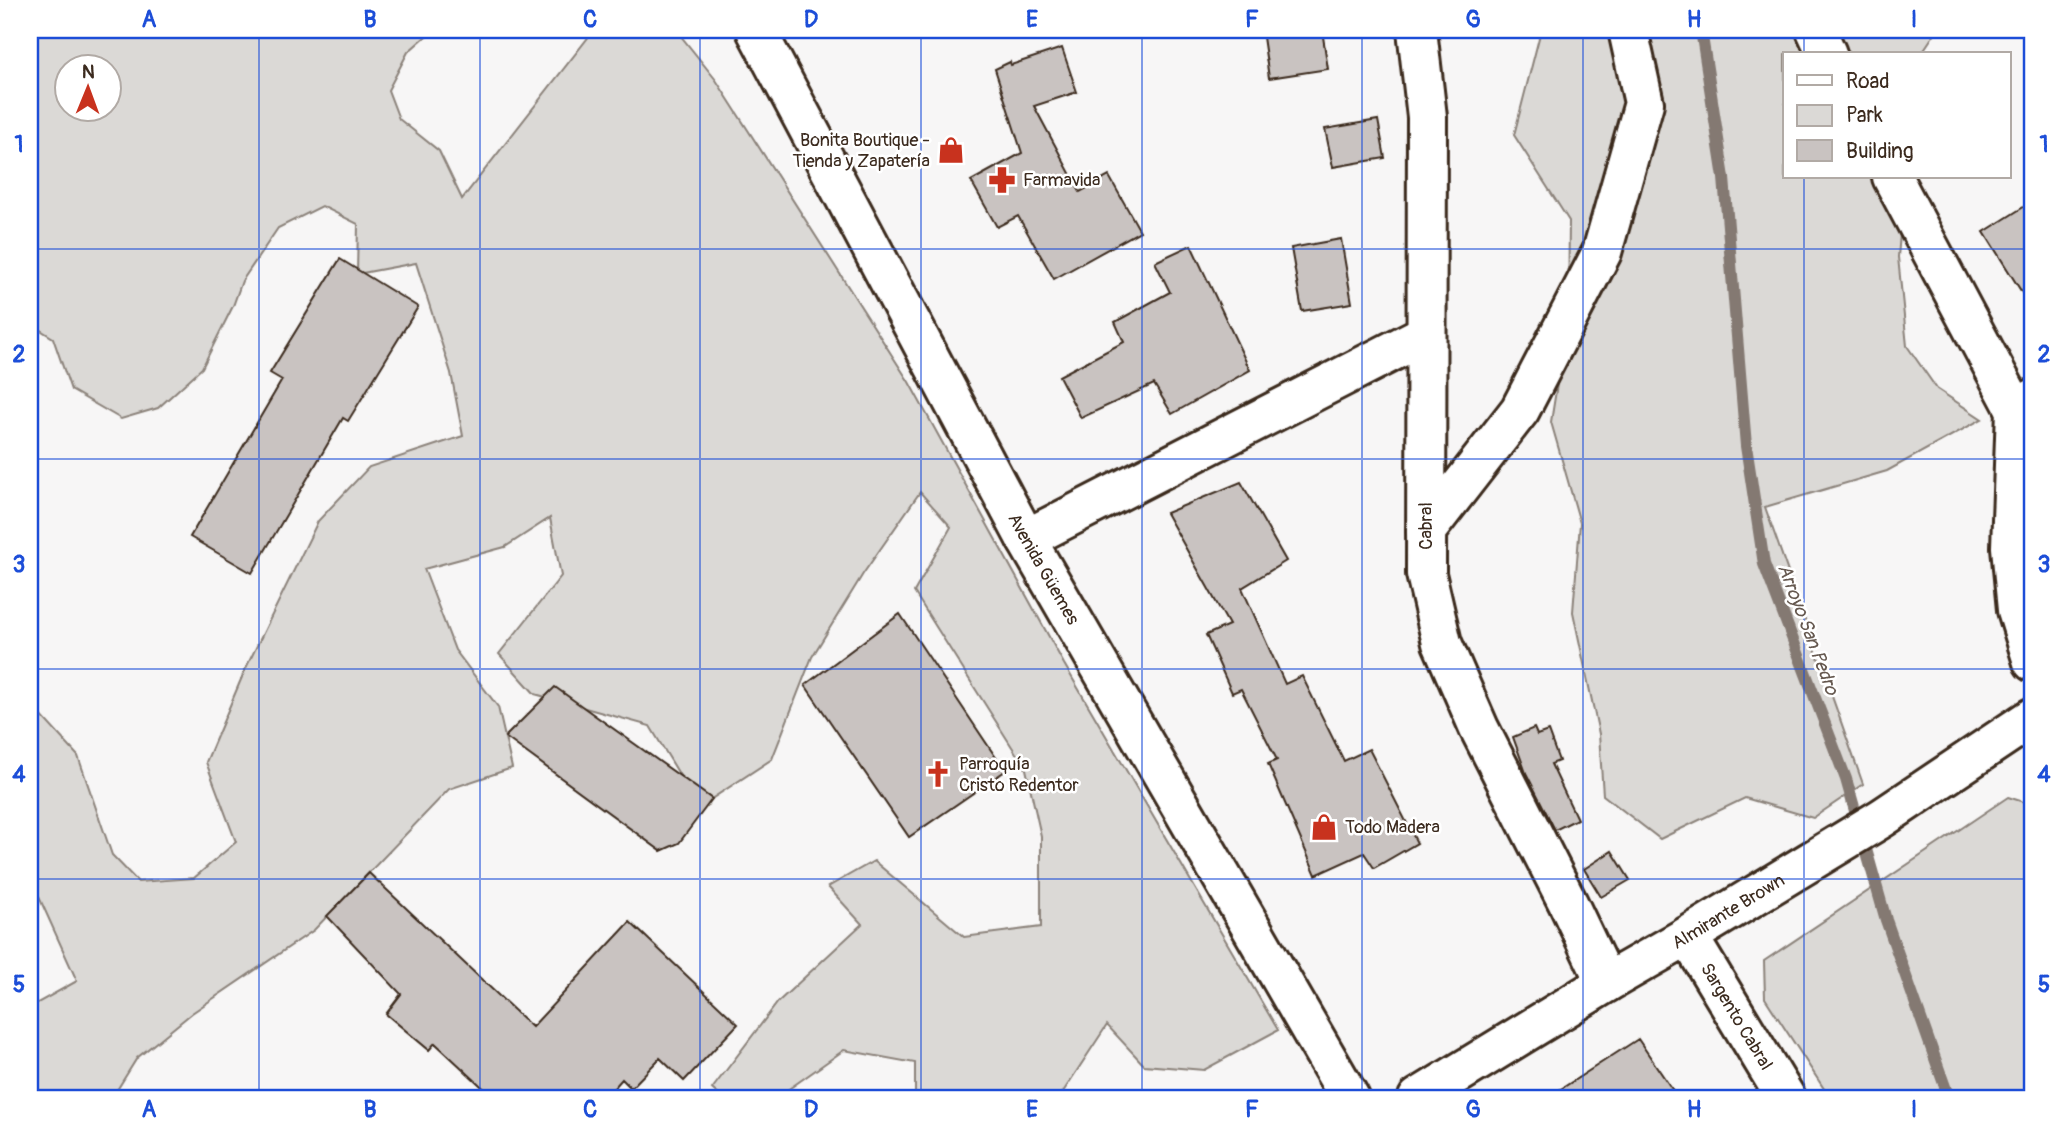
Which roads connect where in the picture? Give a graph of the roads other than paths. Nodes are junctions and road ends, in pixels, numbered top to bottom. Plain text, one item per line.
1 (756, 30) edge
2 (1417, 30) edge
3 (1628, 30) edge
4 (1816, 30) edge
5 (1826, 52) edge
6 (1893, 178) edge
7 (1426, 334) junction
8 (2025, 405) edge
9 (1426, 531) junction
10 (1026, 540) junction
11 (2033, 662) edge
12 (2033, 717) edge
13 (1688, 936) junction
14 (1606, 983) junction
15 (1350, 1098) edge
16 (1418, 1098) edge
17 (1786, 1098) edge

1 - 10 street, Avenida Güemes
2 - 7 street, Cabral
3 - 9 street
4 - 5 street
6 - 8 street
7 - 9 street, Cabral
7 - 10 street
8 - 11 street
9 - 14 street, Cabral
10 - 15 street, Avenida Güemes
12 - 13 street, Almirante Brown
13 - 14 street, Almirante Brown
13 - 17 street, Sargento Cabral
14 - 16 street, Almirante Brown

